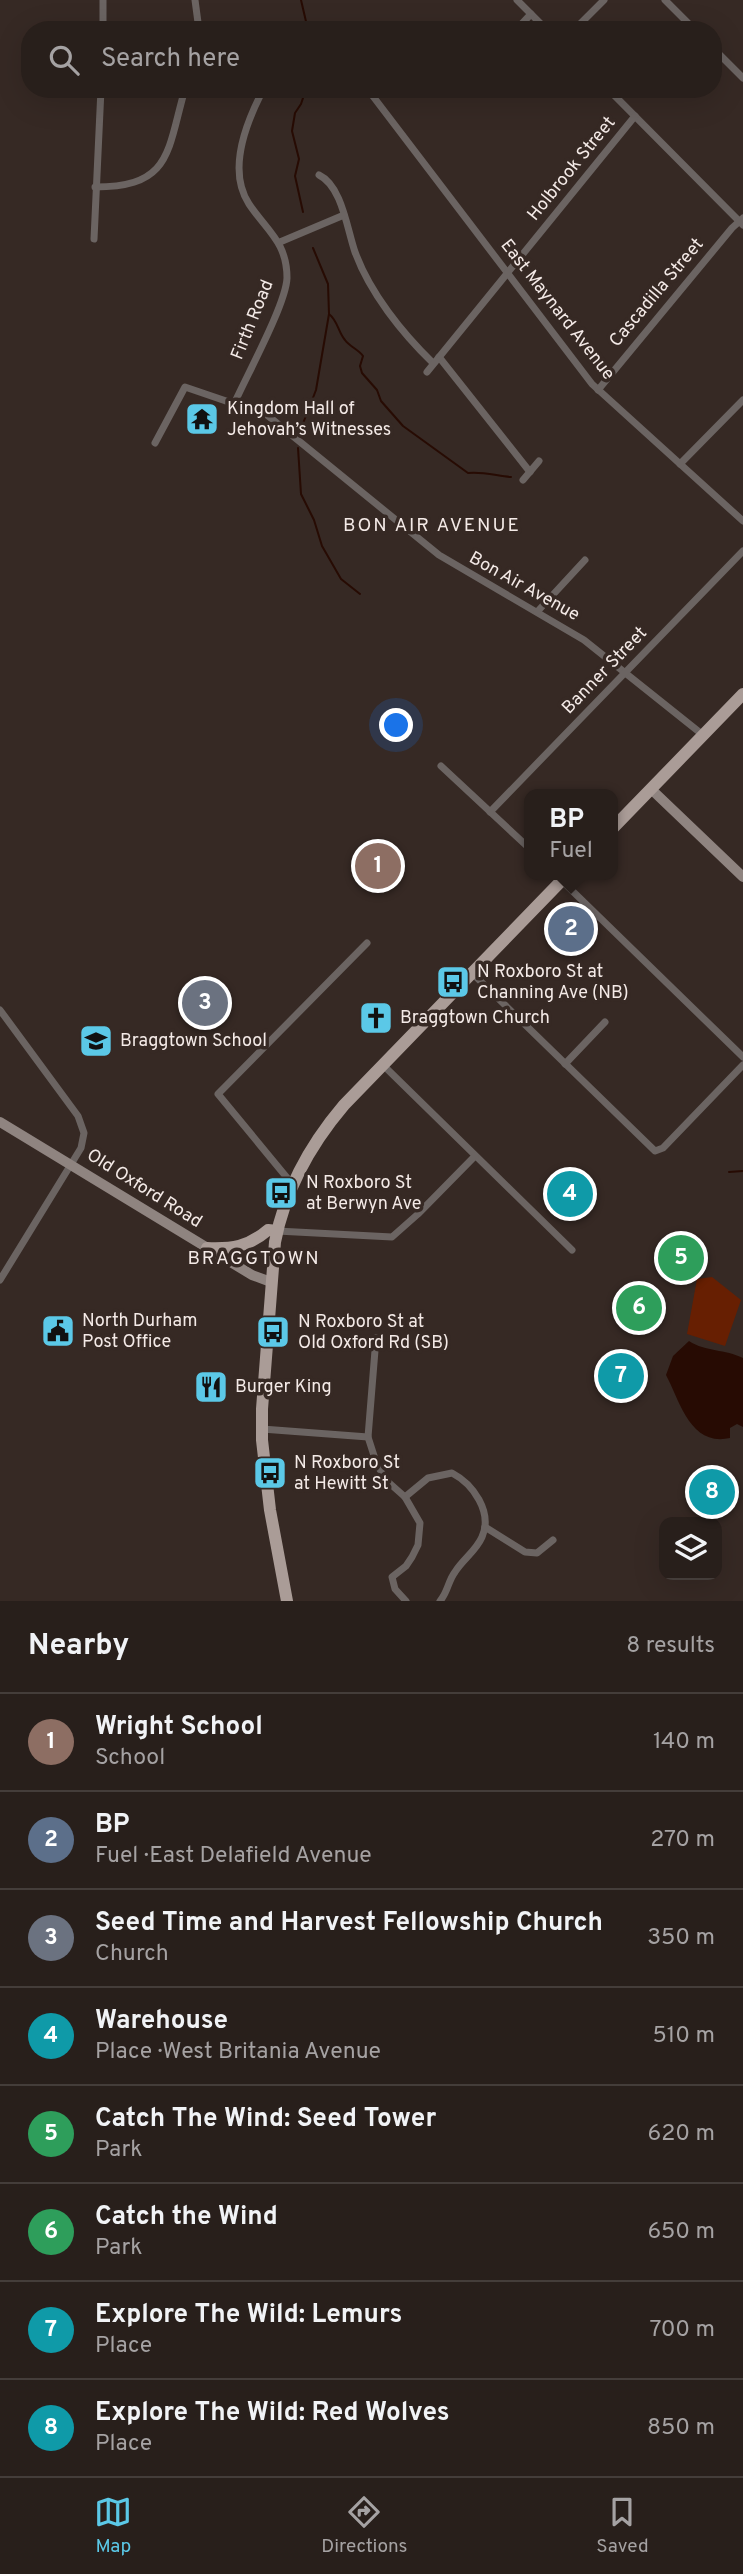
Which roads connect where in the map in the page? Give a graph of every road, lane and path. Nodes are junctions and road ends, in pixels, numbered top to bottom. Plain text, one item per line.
1 (103, 0) edge
2 (195, 0) edge
3 (517, 0) edge
4 (604, 0) edge
5 (665, 0) edge
6 (531, 14) junction
7 (103, 21) edge
8 (198, 21) edge
9 (524, 21) edge
10 (538, 21) edge
11 (583, 21) edge
12 (686, 21) edge
13 (722, 57) edge
14 (743, 78) edge
15 (100, 98) edge
16 (182, 98) edge
17 (259, 98) edge
18 (374, 98) edge
19 (617, 98) edge
20 (635, 116) junction
21 (319, 175) dead end
22 (95, 187) junction
23 (344, 215) junction
24 (742, 221) edge
25 (94, 239) dead end
26 (280, 242) junction
27 (508, 274) junction
28 (436, 360) junction
29 (427, 372) dead end
30 (598, 390) junction
31 (743, 400) edge
32 (235, 402) junction
33 (155, 443) dead end
34 (539, 461) dead end
35 (680, 464) junction
36 (530, 472) junction
37 (523, 480) dead end
38 (743, 521) edge
39 (743, 551) edge
40 (585, 559) dead end
41 (537, 612) junction
42 (625, 673) junction
43 (743, 695) edge
44 (703, 735) junction
45 (441, 766) dead end
46 (651, 789) junction
47 (489, 812) junction
48 (618, 823) edge
49 (524, 844) edge
50 (743, 877) edge
51 (559, 880) edge
52 (565, 880) edge
53 (367, 943) dead end
54 (472, 973) junction
55 (0, 1010) edge
56 (605, 1021) dead end
57 (743, 1057) edge
58 (565, 1063) junction
59 (383, 1065) junction
60 (743, 1065) edge
61 (0, 1122) edge
62 (474, 1156) junction
63 (71, 1165) junction
64 (293, 1186) junction
65 (278, 1231) junction
66 (207, 1248) junction
67 (572, 1250) dead end
68 (0, 1280) edge
69 (271, 1282) junction
70 (376, 1338) dead end
71 (262, 1429) junction
72 (368, 1437) junction
73 (405, 1497) junction
74 (485, 1527) junction
75 (553, 1541) dead end
76 (287, 1601) edge
77 (406, 1601) edge
78 (440, 1601) edge

1 - 7 street
2 - 8 street
3 - 6 street
4 - 11 street
5 - 12 street
6 - 9 street
6 - 10 street
13 - 14 street
15 - 22 street
16 - 22 street
17 - 26 street
18 - 27 street, East Maynard Avenue
19 - 20 street
20 - 24 street
20 - 27 street, Holbrook Street
21 - 23 street
22 - 25 street
23 - 26 street
23 - 28 street
24 - 30 street, Cascadilla Street
26 - 32 street, Firth Road
27 - 28 street, Holbrook Street
27 - 30 street, East Maynard Avenue
28 - 29 street, Holbrook Street
28 - 36 street
30 - 35 street, East Maynard Avenue
31 - 35 street
32 - 33 street, Bon Air Avenue
32 - 41 street, Bon Air Avenue
34 - 36 street
35 - 38 street, East Maynard Avenue
36 - 37 street
39 - 42 street, Banner Street
40 - 41 street
41 - 42 street, Bon Air Avenue
42 - 44 street, Bon Air Avenue
42 - 47 street, Banner Street
43 - 44 main road
44 - 46 main road
45 - 47 street
46 - 48 main road
46 - 50 street
47 - 49 street
51 - 54 main road
52 - 57 street
53 - 64 street
54 - 58 street
54 - 59 main road
55 - 63 street
56 - 58 street
58 - 60 street
59 - 62 street
59 - 64 main road
61 - 63 street, Old Oxford Road
62 - 65 street
62 - 67 street
63 - 66 street, Old Oxford Road
63 - 68 street
64 - 65 main road
65 - 66 main road
65 - 69 main road
66 - 69 street, Old Oxford Road
69 - 71 main road
70 - 72 street
71 - 72 street
71 - 76 main road
72 - 73 street
73 - 74 street
73 - 77 street
74 - 75 street
74 - 78 street

